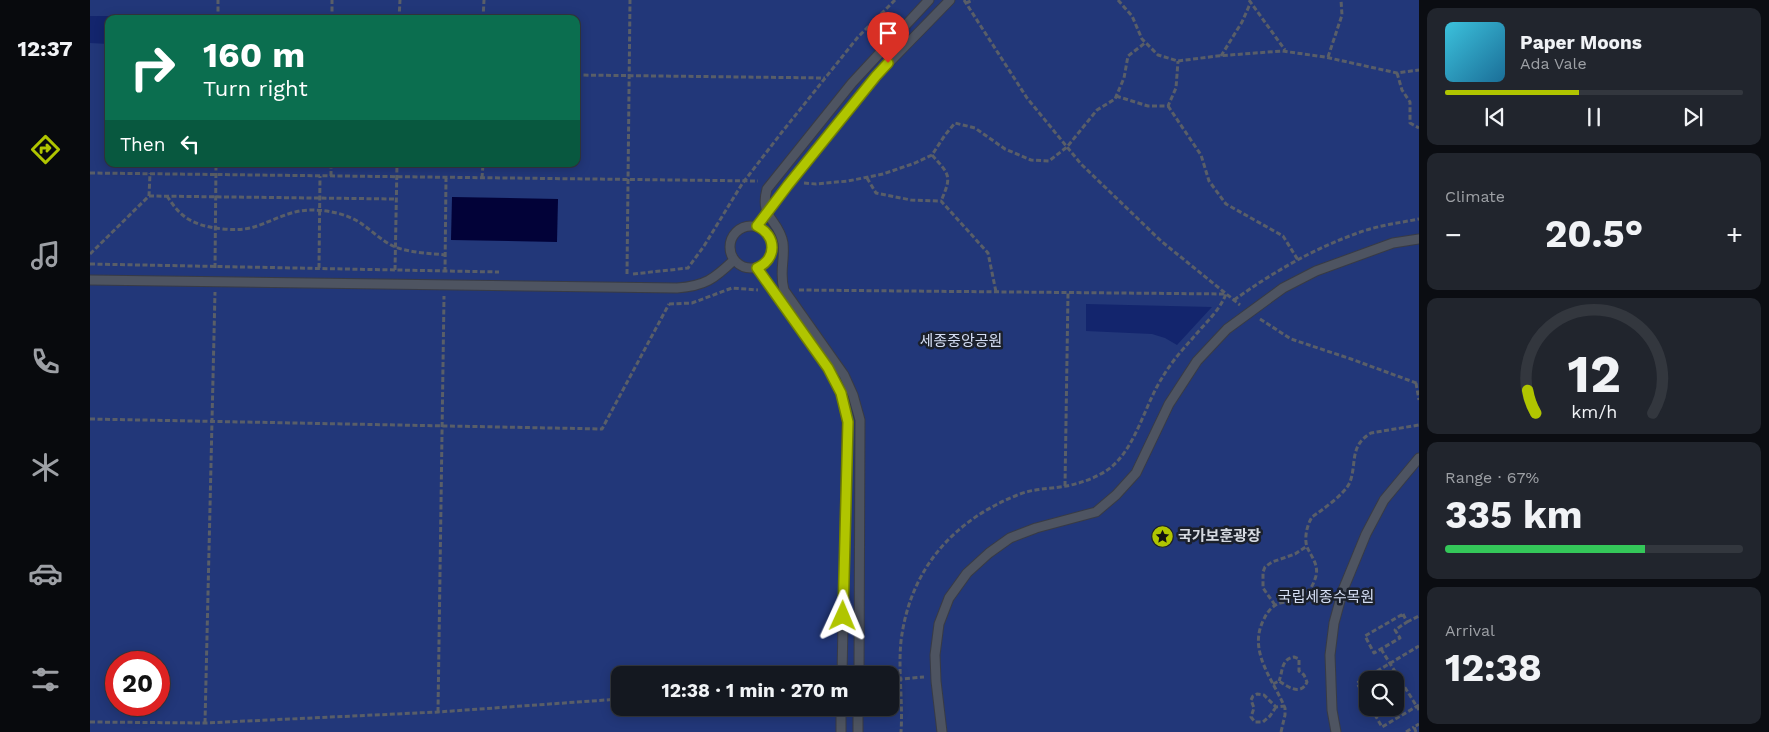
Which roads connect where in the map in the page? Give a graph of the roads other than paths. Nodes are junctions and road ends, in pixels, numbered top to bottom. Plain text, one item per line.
1 (930, 0) edge
2 (950, 0) edge
3 (767, 214) junction
4 (757, 226) junction
5 (1419, 239) edge
6 (734, 260) junction
7 (757, 268) junction
8 (90, 280) edge
9 (1419, 458) edge
10 (842, 666) edge
11 (859, 666) edge
12 (841, 716) edge
13 (858, 716) edge
14 (841, 732) edge
15 (858, 732) edge
16 (942, 732) edge
17 (1336, 732) edge

1 - 3 lane
2 - 3 lane
3 - 4 lane
3 - 11 lane
4 - 6 lane
4 - 7 lane
5 - 16 lane
6 - 7 lane
6 - 8 lane
7 - 10 lane
9 - 17 lane
12 - 14 lane
13 - 15 lane

